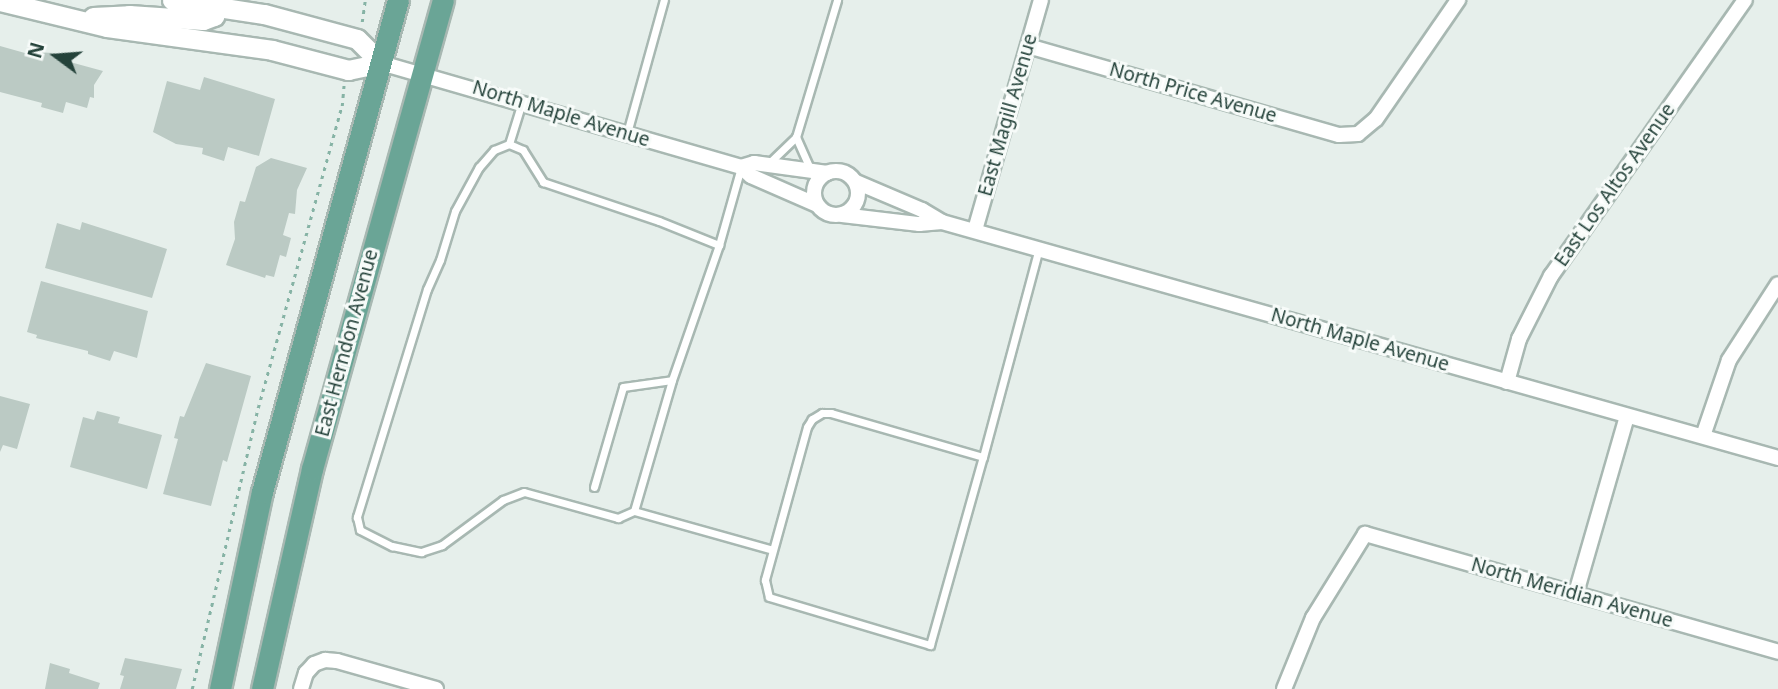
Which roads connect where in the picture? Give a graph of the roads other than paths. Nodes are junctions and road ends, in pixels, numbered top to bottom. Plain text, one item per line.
1 (172, 0) edge
2 (398, 0) edge
3 (443, 0) edge
4 (664, 0) edge
5 (836, 0) edge
6 (1041, 0) edge
7 (1458, 0) edge
8 (1745, 0) edge
9 (0, 1) edge
10 (219, 3) edge
11 (71, 19) junction
12 (1028, 46) junction
13 (381, 63) junction
14 (421, 74) junction
15 (522, 102) junction
16 (627, 133) junction
17 (796, 137) junction
18 (509, 144) junction
19 (766, 165) junction
20 (741, 167) junction
21 (811, 171) junction
22 (827, 173) junction
23 (856, 182) junction
24 (817, 205) junction
25 (842, 215) junction
26 (942, 222) junction
27 (975, 230) junction
28 (719, 245) junction
29 (1039, 248) junction
30 (1778, 284) edge
31 (672, 380) junction
32 (1507, 382) junction
33 (1627, 416) junction
34 (1703, 436) junction
35 (983, 457) junction
36 (1778, 458) edge
37 (594, 486) dead end
38 (634, 511) junction
39 (773, 550) junction
40 (1576, 593) junction
41 (1778, 652) edge
42 (220, 689) edge
43 (262, 689) edge
44 (301, 689) edge
45 (436, 689) edge
46 (1284, 689) edge

1 - 10 street
2 - 13 main road
3 - 14 main road, East Herndon Avenue
4 - 16 lane
5 - 17 lane
6 - 12 street, East Magill Avenue
7 - 12 street, North Price Avenue
8 - 32 street, East Los Altos Avenue
9 - 11 street, North Maple Avenue
10 - 11 street
10 - 13 street
11 - 13 street, North Maple Avenue
12 - 27 street, East Magill Avenue
13 - 14 street, North Maple Avenue
13 - 42 main road
14 - 15 street, North Maple Avenue
14 - 43 main road, East Herndon Avenue
15 - 16 street, North Maple Avenue
15 - 18 lane
16 - 20 street, North Maple Avenue
17 - 19 lane
17 - 21 lane
18 - 28 lane
18 - 38 lane
19 - 20 street, North Maple Avenue
19 - 21 street, North Maple Avenue
20 - 24 street, North Maple Avenue
20 - 28 lane
21 - 22 street, North Maple Avenue
22 - 23 street, North Maple Avenue
22 - 24 street
23 - 25 street
23 - 26 street, North Maple Avenue
24 - 25 street, North Maple Avenue
25 - 26 street, North Maple Avenue
26 - 27 street, North Maple Avenue
27 - 29 street, North Maple Avenue
28 - 31 lane
29 - 32 street, North Maple Avenue
29 - 35 lane
30 - 34 street
31 - 37 lane
31 - 38 lane
32 - 33 street, North Maple Avenue
33 - 34 street, North Maple Avenue
33 - 40 street
34 - 36 street, North Maple Avenue
35 - 39 lane
35 - 39 lane
38 - 39 lane
40 - 41 street, North Meridian Avenue
40 - 46 street, North Meridian Avenue
44 - 45 street

